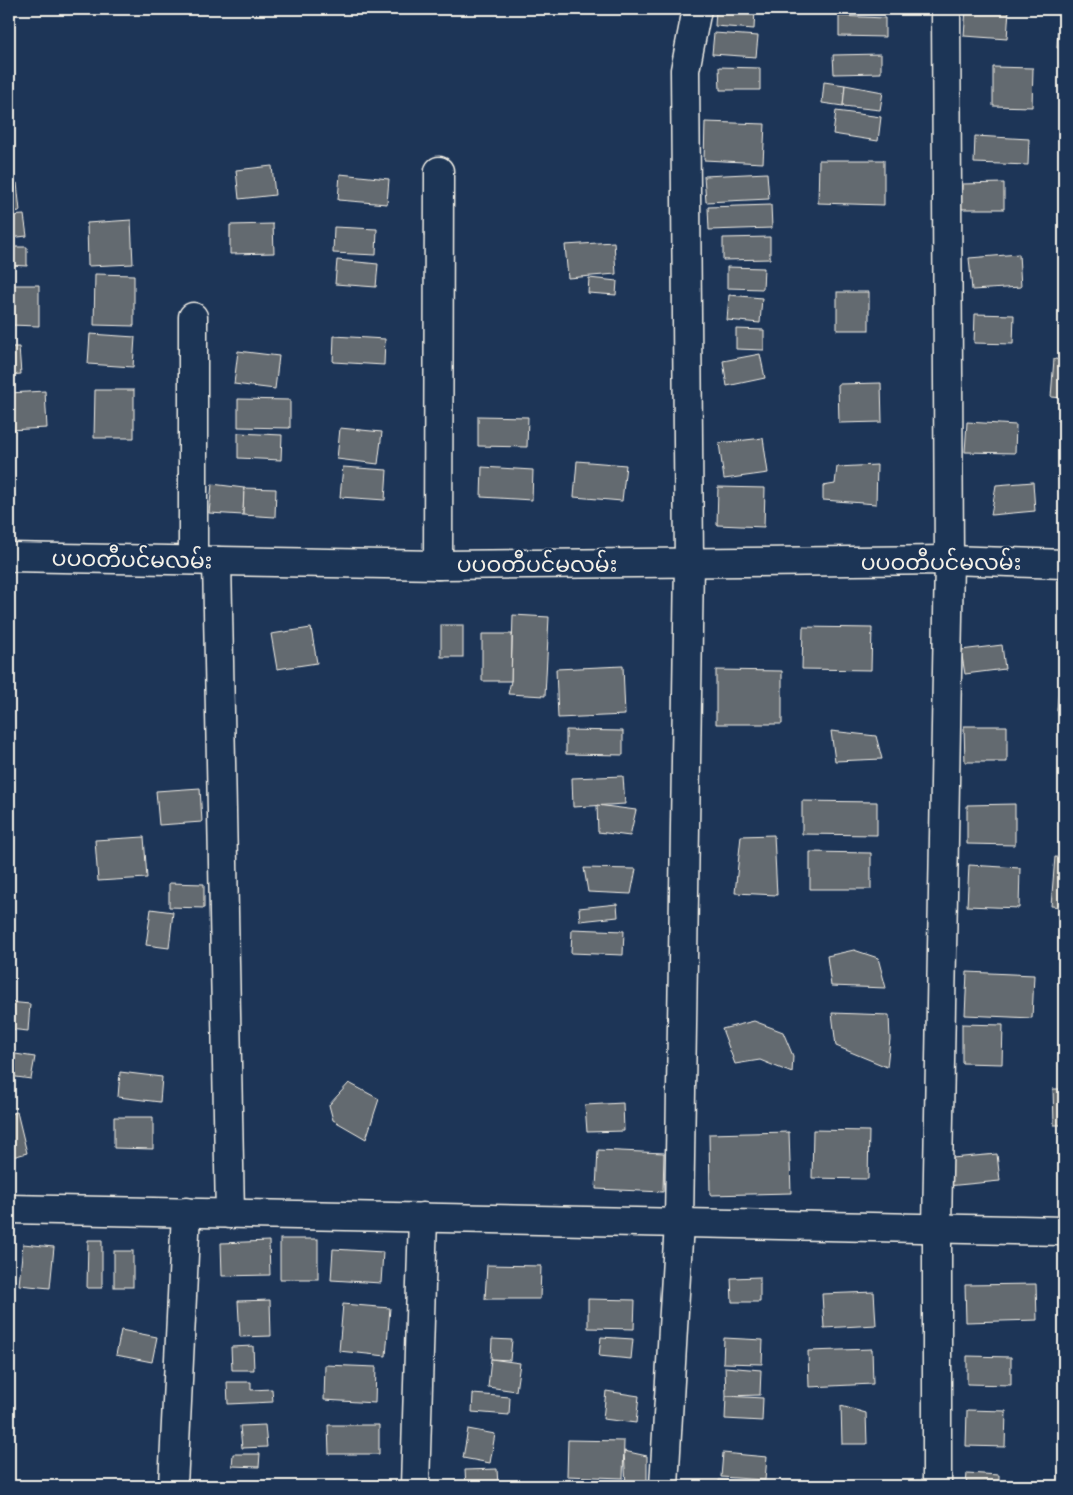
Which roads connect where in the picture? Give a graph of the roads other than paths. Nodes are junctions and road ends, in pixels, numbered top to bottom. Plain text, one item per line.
1 (697, 9) edge
2 (946, 9) edge
3 (439, 171) dead end
4 (193, 317) dead end
5 (9, 557) edge
6 (949, 560) junction
7 (205, 561) junction
8 (689, 563) junction
9 (1064, 564) edge
10 (438, 565) junction
11 (9, 1209) edge
12 (186, 1212) junction
13 (230, 1214) junction
14 (423, 1217) junction
15 (679, 1223) junction
16 (937, 1228) junction
17 (1064, 1231) edge
18 (173, 1486) edge
19 (415, 1486) edge
20 (664, 1486) edge
21 (937, 1486) edge

1 - 8 street
2 - 6 street
3 - 10 street
4 - 7 street
5 - 7 street, ပပဝတီပင်မလမ်း
6 - 8 street, ပပဝတီပင်မလမ်း
6 - 9 street, ပပဝတီပင်မလမ်း
6 - 16 street
7 - 10 street, ပပဝတီပင်မလမ်း
7 - 13 street
8 - 10 street, ပပဝတီပင်မလမ်း
8 - 15 street
11 - 12 street
12 - 13 street
12 - 18 street
13 - 14 street
14 - 15 street
14 - 19 street
15 - 16 street
15 - 20 street
16 - 17 street
16 - 21 street

